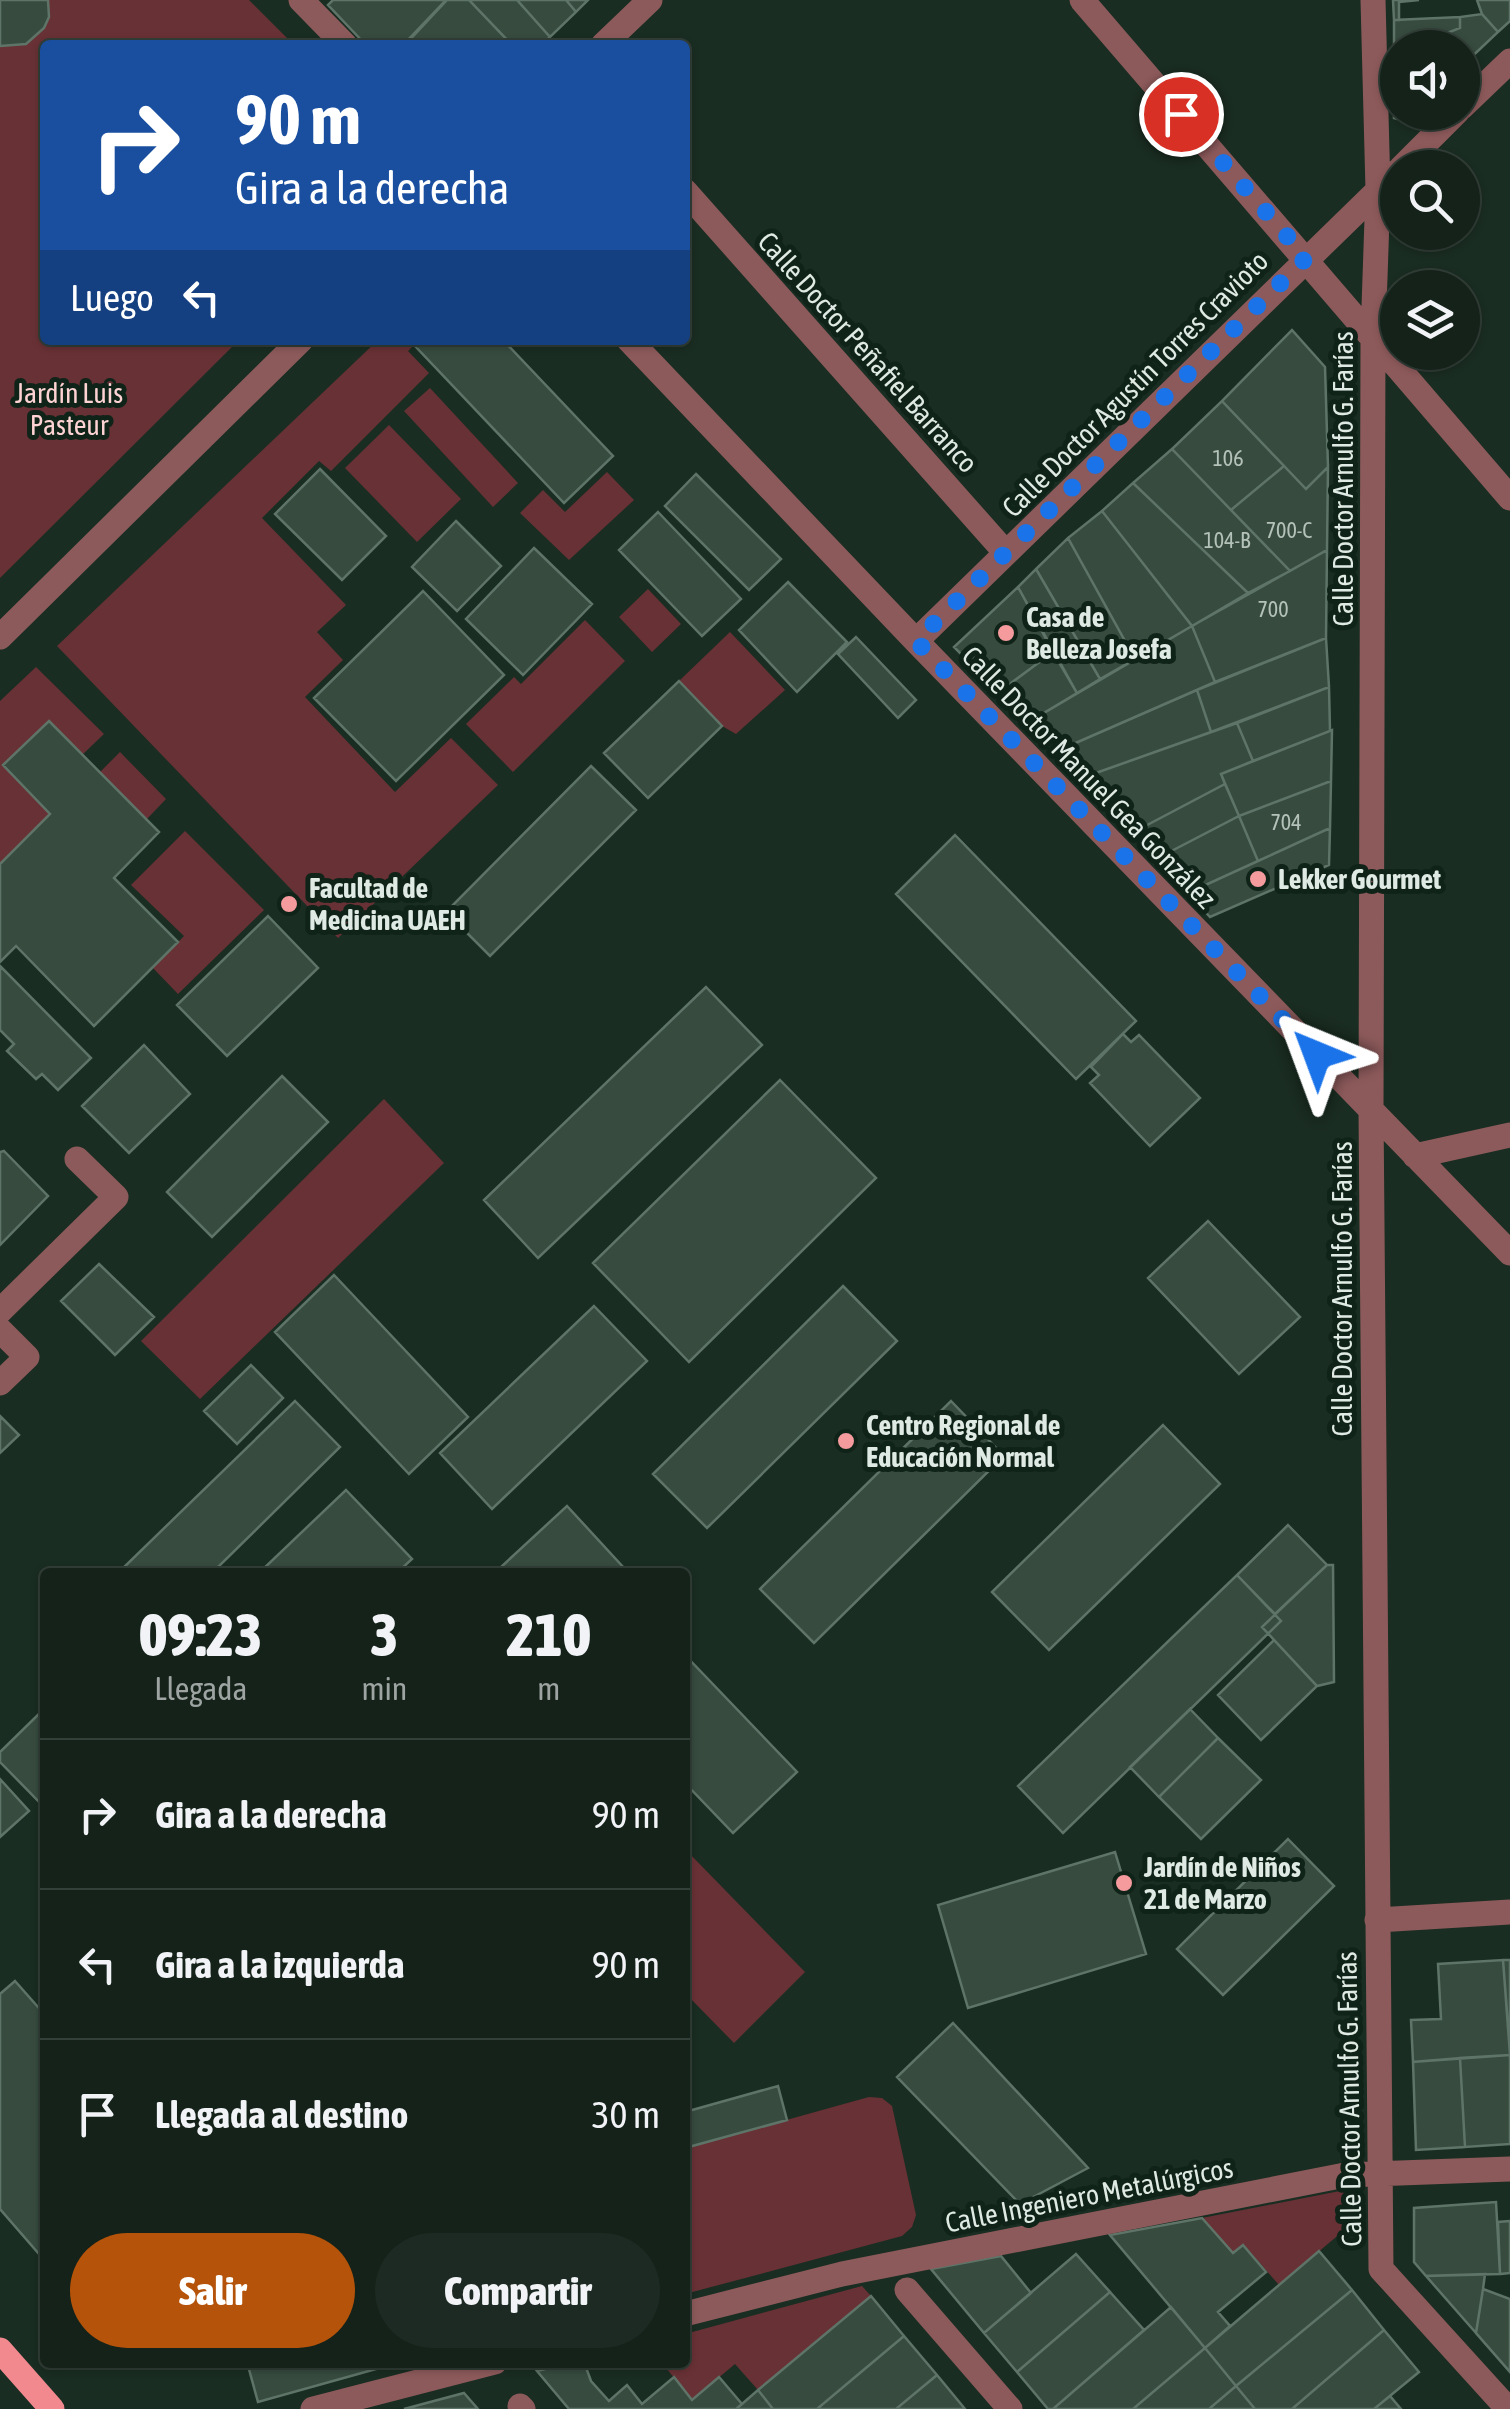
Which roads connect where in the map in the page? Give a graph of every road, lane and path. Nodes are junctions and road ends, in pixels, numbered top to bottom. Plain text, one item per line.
1 (301, 0) edge
2 (650, 0) edge
3 (1082, 0) edge
4 (1373, 0) edge
5 (339, 40) edge
6 (609, 40) edge
7 (1510, 61) edge
8 (1480, 90) edge
9 (1439, 130) edge
10 (1419, 150) edge
11 (1378, 190) junction
12 (690, 198) edge
13 (1306, 258) junction
14 (1373, 336) junction
15 (295, 345) edge
16 (634, 345) edge
17 (1510, 498) edge
18 (1006, 553) junction
19 (0, 637) edge
20 (916, 641) junction
21 (1371, 1110) junction
22 (1510, 1135) edge
23 (1415, 1156) junction
24 (77, 1159) dead end
25 (1510, 1252) edge
26 (0, 1310) edge
27 (0, 1330) edge
28 (0, 1383) edge
29 (1510, 1912) edge
30 (1377, 1920) junction
31 (1510, 2168) edge
32 (1381, 2176) junction
33 (907, 2290) dead end
34 (690, 2313) edge
35 (0, 2350) edge
36 (472, 2368) edge
37 (52, 2409) edge
38 (313, 2409) edge
39 (1010, 2409) edge
40 (1508, 2409) edge

1 - 5 street
2 - 6 street
3 - 13 street
4 - 11 street, Calle Doctor Arnulfo G. Farías
7 - 8 street, Calle Doctor Agustín Torres Cravioto
9 - 10 street, Calle Doctor Agustín Torres Cravioto
11 - 13 street, Calle Doctor Agustín Torres Cravioto
11 - 14 street, Calle Doctor Arnulfo G. Farías
12 - 18 street, Calle Doctor Peñafiel Barranco
13 - 14 street
13 - 18 street, Calle Doctor Agustín Torres Cravioto
14 - 17 street
14 - 21 street, Calle Doctor Arnulfo G. Farías
15 - 19 street
16 - 20 street, Calle Doctor Manuel Gea González
18 - 20 street, Calle Doctor Agustín Torres Cravioto
20 - 21 street, Calle Doctor Manuel Gea González
21 - 23 street, Calle Doctor Manuel Gea González
21 - 30 street, Calle Doctor Arnulfo G. Farías
22 - 23 street
23 - 25 street, Calle Doctor Manuel Gea González
24 - 26 street
27 - 28 street
29 - 30 street
30 - 32 street, Calle Doctor Arnulfo G. Farías
31 - 32 street, Calle Ingeniero Metalúrgicos
32 - 34 street, Calle Ingeniero Metalúrgicos
32 - 40 street, Calle Doctor Arnulfo G. Farías
33 - 39 street
35 - 37 main road
36 - 38 street

